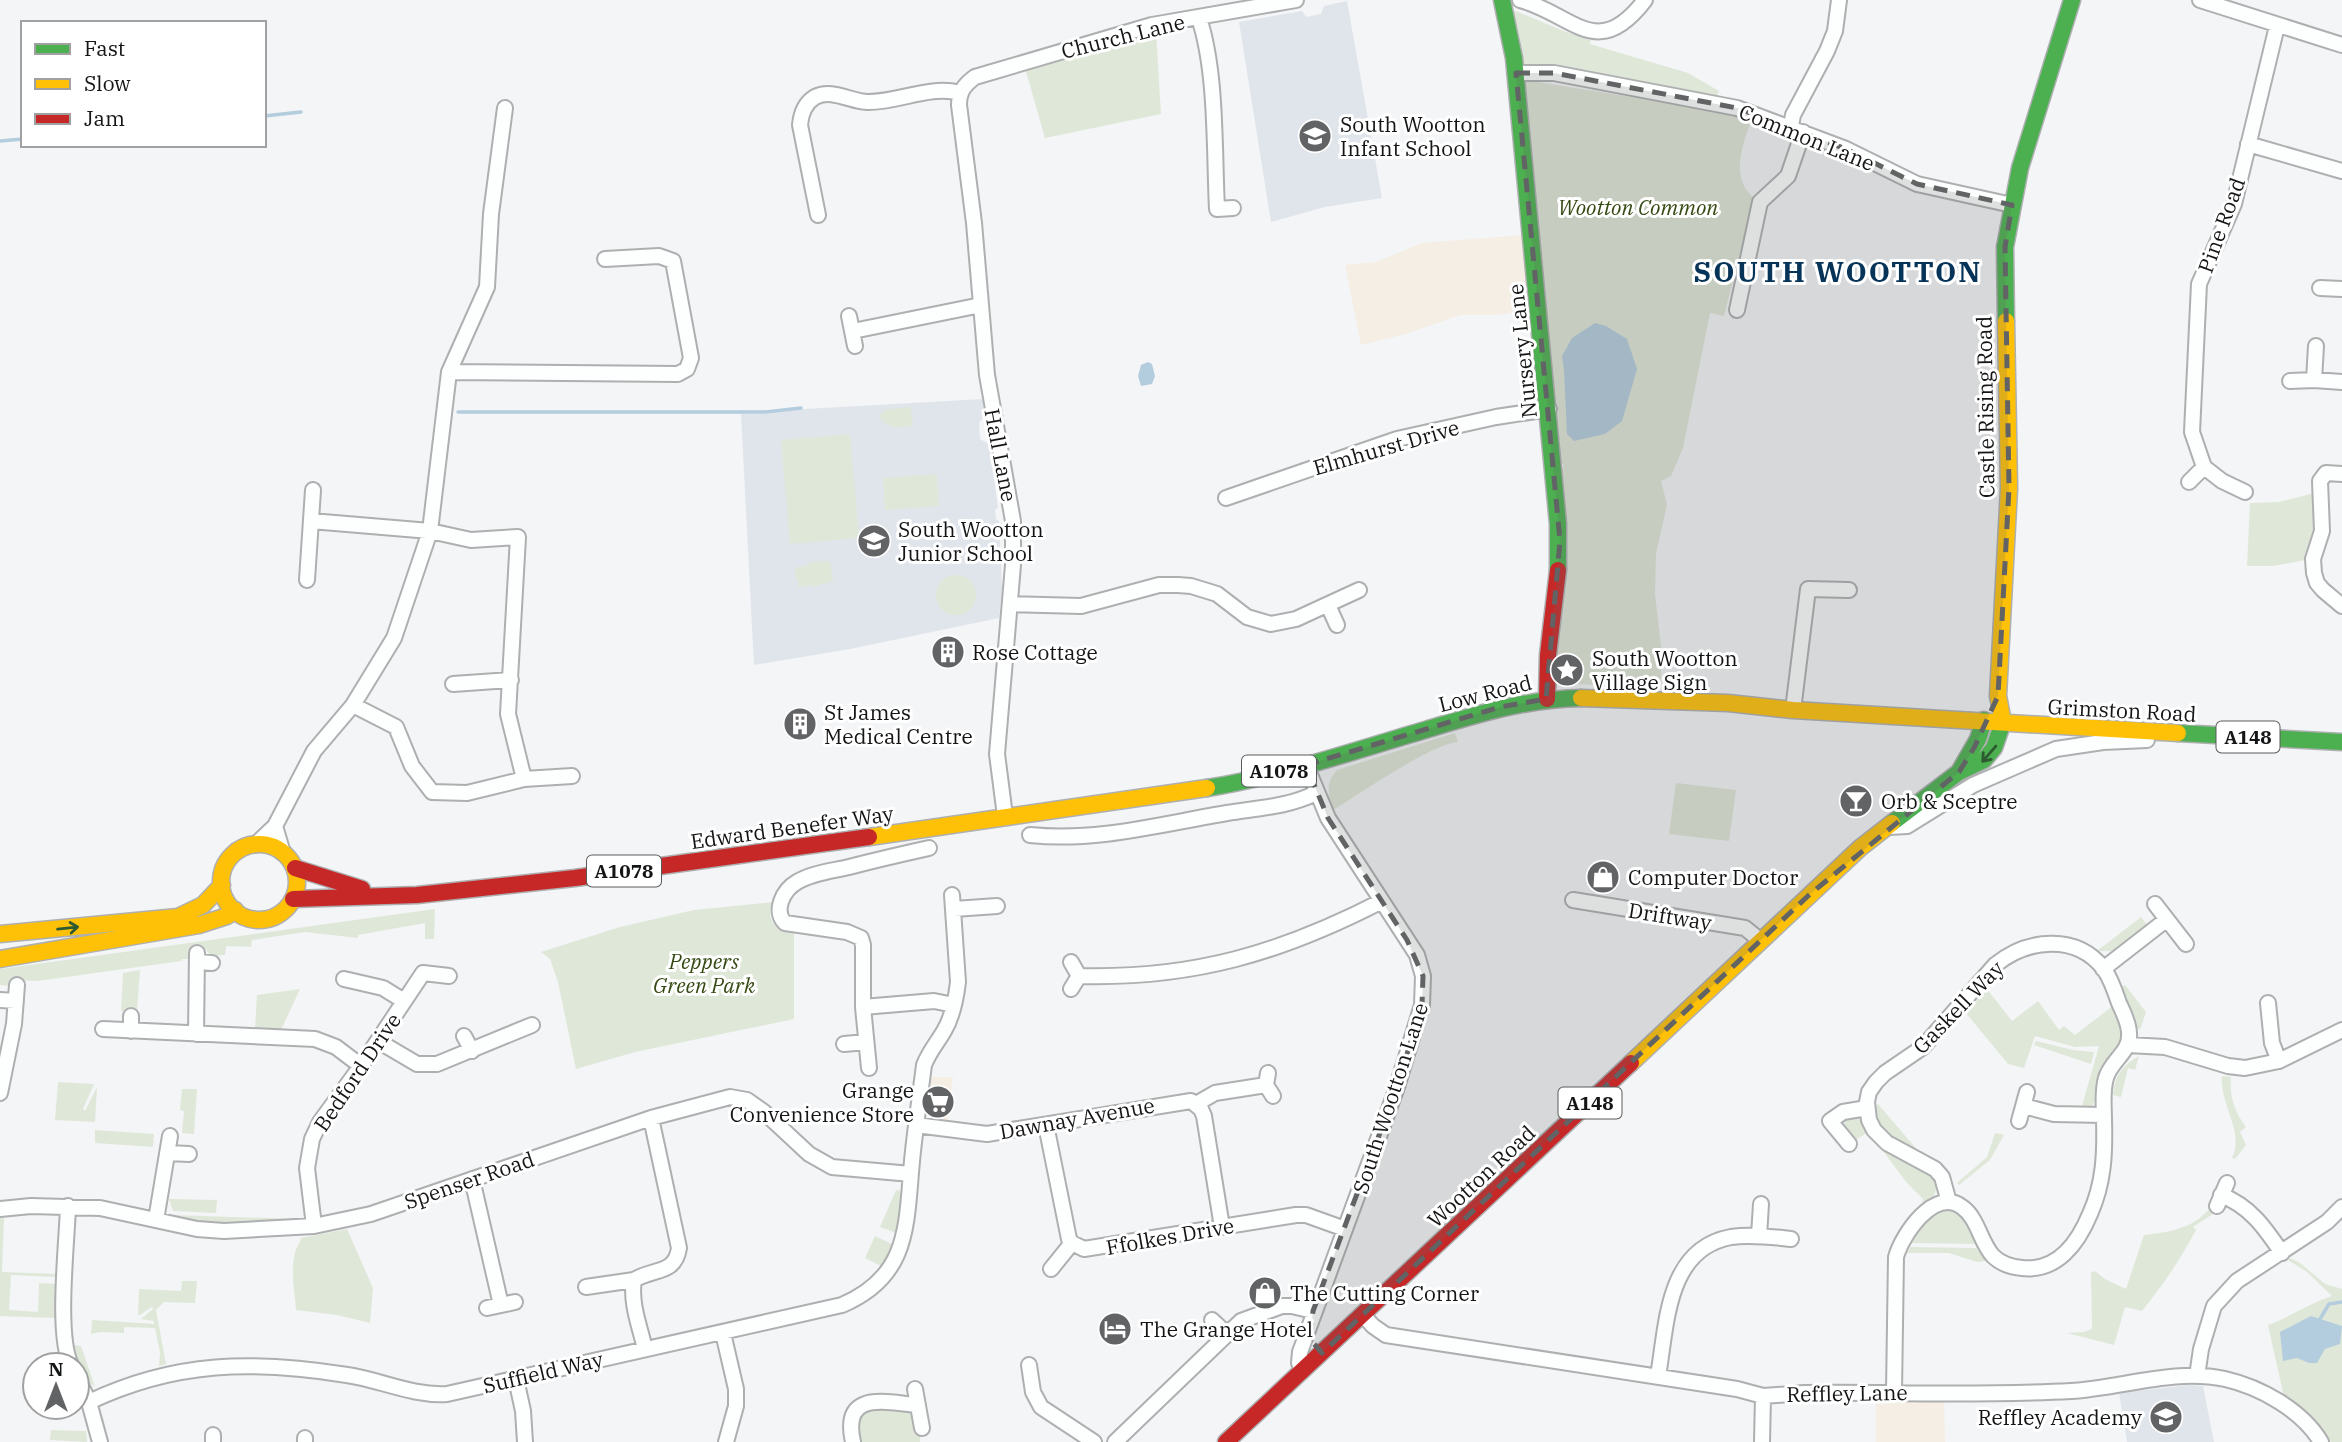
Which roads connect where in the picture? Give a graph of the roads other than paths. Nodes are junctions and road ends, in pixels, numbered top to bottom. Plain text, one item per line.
1 (1296, 0) edge
2 (1520, 0) edge
3 (1645, 0) edge
4 (1839, 0) edge
5 (2071, 0) edge
6 (2200, 0) edge
7 (1505, 1) edge
8 (1199, 18) junction
9 (2277, 26) junction
10 (2342, 46) edge
11 (1516, 74) junction
12 (960, 93) junction
13 (505, 108) dead end
14 (1797, 129) junction
15 (2248, 144) junction
16 (2342, 171) edge
17 (2011, 205) junction
18 (1233, 208) dead end
19 (818, 215) dead end
20 (605, 259) dead end
21 (2320, 288) dead end
22 (2342, 289) edge
23 (981, 306) junction
24 (1737, 310) dead end
25 (849, 316) dead end
26 (853, 331) junction
27 (855, 346) dead end
28 (2316, 346) dead end
29 (449, 372) junction
30 (2314, 380) junction
31 (2290, 382) dead end
32 (2342, 382) edge
33 (1549, 409) junction
34 (2204, 467) junction
35 (2342, 474) edge
36 (2189, 482) dead end
37 (313, 490) dead end
38 (2245, 492) dead end
39 (1226, 498) dead end
40 (310, 521) junction
41 (430, 531) junction
42 (307, 580) dead end
43 (1359, 590) dead end
44 (1849, 590) dead end
45 (1010, 604) junction
46 (1328, 605) junction
47 (2342, 606) edge
48 (1337, 625) dead end
49 (511, 680) junction
50 (453, 684) dead end
51 (1998, 696) junction
52 (1547, 699) junction
53 (353, 705) junction
54 (1793, 710) junction
55 (1983, 720) junction
56 (2003, 722) junction
57 (2162, 732) junction
58 (2342, 742) edge
59 (1306, 765) junction
60 (1959, 772) junction
61 (572, 776) dead end
62 (524, 779) junction
63 (1316, 793) junction
64 (1005, 816) junction
65 (275, 826) junction
66 (1888, 827) junction
67 (1037, 832) dead end
68 (255, 845) junction
69 (929, 848) dead end
70 (283, 853) junction
71 (295, 868) junction
72 (222, 885) junction
73 (416, 895) junction
74 (293, 899) junction
75 (1382, 901) junction
76 (1573, 901) dead end
77 (2155, 904) dead end
78 (997, 906) dead end
79 (234, 911) junction
80 (2166, 919) junction
81 (0, 934) edge
82 (1761, 941) junction
83 (2186, 944) dead end
84 (0, 959) edge
85 (202, 959) dead end
86 (1071, 962) dead end
87 (2103, 969) junction
88 (449, 976) dead end
89 (344, 979) dead end
90 (17, 985) dead end
91 (0, 1000) edge
92 (16, 1000) junction
93 (404, 1002) junction
94 (2268, 1003) dead end
95 (954, 1005) junction
96 (863, 1007) junction
97 (532, 1025) dead end
98 (103, 1029) dead end
99 (2342, 1030) edge
100 (196, 1034) junction
101 (464, 1035) dead end
102 (378, 1041) junction
103 (866, 1042) junction
104 (844, 1044) dead end
105 (2128, 1045) junction
106 (471, 1051) junction
107 (2278, 1061) junction
108 (361, 1066) junction
109 (869, 1068) dead end
110 (1269, 1085) dead end
111 (0, 1093) edge
112 (1196, 1104) junction
113 (1867, 1108) junction
114 (2104, 1115) junction
115 (651, 1118) junction
116 (2019, 1121) dead end
117 (916, 1125) junction
118 (1046, 1125) junction
119 (170, 1136) dead end
120 (1849, 1144) dead end
121 (168, 1153) junction
122 (189, 1154) dead end
123 (911, 1174) junction
124 (472, 1179) junction
125 (2222, 1194) dead end
126 (1949, 1202) junction
127 (1761, 1204) dead end
128 (68, 1206) junction
129 (2342, 1207) edge
130 (0, 1209) edge
131 (156, 1220) junction
132 (314, 1226) junction
133 (1222, 1227) junction
134 (1345, 1229) junction
135 (1759, 1236) junction
136 (1791, 1239) dead end
137 (1072, 1243) junction
138 (2282, 1253) junction
139 (1051, 1269) dead end
140 (634, 1280) junction
141 (586, 1287) dead end
142 (501, 1305) dead end
143 (1313, 1311) junction
144 (1363, 1315) junction
145 (1212, 1320) dead end
146 (1308, 1328) junction
147 (723, 1333) junction
148 (1227, 1334) junction
149 (645, 1349) junction
150 (66, 1351) edge
151 (1322, 1353) junction
152 (1028, 1365) dead end
153 (1303, 1369) junction
154 (1658, 1376) junction
155 (2197, 1376) junction
156 (516, 1378) junction
157 (915, 1389) dead end
158 (1894, 1392) junction
159 (1763, 1396) junction
160 (91, 1401) edge
161 (918, 1405) junction
162 (91, 1409) edge
163 (922, 1428) dead end
164 (100, 1442) edge
165 (525, 1442) edge
166 (726, 1442) edge
167 (853, 1442) edge
168 (1094, 1442) edge
169 (1115, 1442) edge
170 (1226, 1442) edge
171 (1762, 1442) edge
172 (2321, 1442) edge

1 - 8 street, Church Lane
2 - 3 street
4 - 14 street
5 - 17 main road, Castle Rising Road
6 - 9 street
7 - 11 main road, Nursery Lane
8 - 12 street, Church Lane
8 - 18 street
9 - 10 street
9 - 15 street, Pine Road
11 - 14 street, Common Lane
11 - 33 main road, Nursery Lane
12 - 19 street
12 - 23 street, Hall Lane
13 - 29 street
14 - 17 street, Common Lane
14 - 24 street
15 - 16 street
15 - 34 street, Pine Road
17 - 51 main road, Castle Rising Road
20 - 29 street
21 - 22 street
23 - 26 street
23 - 45 street, Hall Lane
25 - 26 street
26 - 27 street
28 - 30 street
29 - 41 street
30 - 31 street
30 - 32 street
33 - 39 street, Elmhurst Drive
33 - 52 main road, Nursery Lane
34 - 36 street
34 - 38 street
35 - 47 street
37 - 40 street
40 - 41 street
40 - 42 street
41 - 49 street
41 - 53 street
43 - 46 street
44 - 54 street
45 - 46 street
45 - 64 street, Hall Lane
46 - 48 street
49 - 50 street
49 - 62 street
51 - 55 main road, Castle Rising Road
51 - 56 main road, Castle Rising Road
52 - 54 main road, Low Road / A1078
52 - 59 main road, Low Road / A1078
53 - 62 street
53 - 65 street
54 - 55 main road, Low Road / A1078
55 - 56 main road, Grimston Road / A148
55 - 60 main road, Wootton Road / A148
56 - 57 main road, Grimston Road / A148
56 -> 60 main road, Wootton Road / A148
57 - 58 main road, Grimston Road / A148
57 - 66 street, Wootton Road
59 - 63 street, South Wootton Lane
59 - 64 main road, Low Road / A1078
60 - 66 main road, Wootton Road / A148
61 - 62 street
63 - 67 street
63 - 75 street, South Wootton Lane
64 - 73 main road, Edward Benefer Way / A1078
65 - 68 street
65 - 70 street
66 - 82 main road, Wootton Road / A148
68 - 70 main road
68 - 72 main road
69 - 96 street
70 - 71 main road
71 - 73 main road, Edward Benefer Way / A1078
71 - 74 main road
72 - 79 main road
81 -> 72 main road
73 - 74 main road, Edward Benefer Way / A1078
74 - 79 main road
75 - 86 street
75 - 134 street, South Wootton Lane
76 - 82 street, Driftway
77 - 80 street
78 - 95 street, Suffield Way
79 - 84 main road
80 - 83 street
80 - 87 street
82 - 144 main road, Wootton Road / A148
85 - 100 street
87 - 105 street, Gaskell Way
87 - 113 street, Gaskell Way
88 - 93 street, Bedford Drive
89 - 93 street, Bedford Drive
90 - 92 street
91 - 92 street
92 - 111 street
93 - 102 street, Bedford Drive
94 - 107 street
95 - 96 street
95 - 117 street, Suffield Way
96 - 103 street
97 - 106 street
98 - 100 street
99 - 107 street
100 - 108 street
101 - 106 street
102 - 106 street
102 - 108 street, Bedford Drive
103 - 104 street
103 - 109 street
105 - 107 street
105 - 114 street
108 - 132 street, Bedford Drive
110 - 112 street, Dawnay Avenue
112 - 118 street, Dawnay Avenue
112 - 133 street
113 - 120 street
113 - 126 street
114 - 116 street
114 - 126 street
115 - 123 street, Spenser Road
115 - 124 street, Spenser Road
115 - 140 street
117 - 118 street, Dawnay Avenue
117 - 123 street, Suffield Way
118 - 137 street
119 - 121 street
121 - 122 street
121 - 131 street
123 - 147 street, Suffield Way
124 - 132 street, Spenser Road
124 - 142 street
125 - 138 street
126 - 158 street
127 - 135 street
128 - 130 street, Spenser Road
128 - 131 street, Spenser Road
128 - 150 street
129 - 138 street
131 - 132 street, Spenser Road
133 - 134 street, Ffolkes Drive
133 - 137 street, Ffolkes Drive
134 - 143 street, South Wootton Lane
135 - 136 street
135 - 154 street
137 - 139 street
138 - 155 street
140 - 141 street
140 - 149 street
143 - 146 street, South Wootton Lane
143 - 148 street
144 - 151 main road, Wootton Road / A148
144 - 154 street, Reffley Lane
145 - 148 street
146 - 151 street
146 - 153 street, South Wootton Lane
147 - 149 street, Suffield Way
147 - 166 street
148 - 169 street
149 - 156 street, Suffield Way
151 - 153 main road, Wootton Road / A148
152 - 168 street
153 - 170 main road, Wootton Road / A148
154 - 159 street, Reffley Lane
155 - 158 street, Reffley Lane
155 - 172 street, Reffley Lane
156 - 160 street, Suffield Way
156 - 165 street
157 - 161 street
158 - 159 street, Reffley Lane
159 - 171 street
161 - 163 street
161 - 167 street
162 - 164 street

